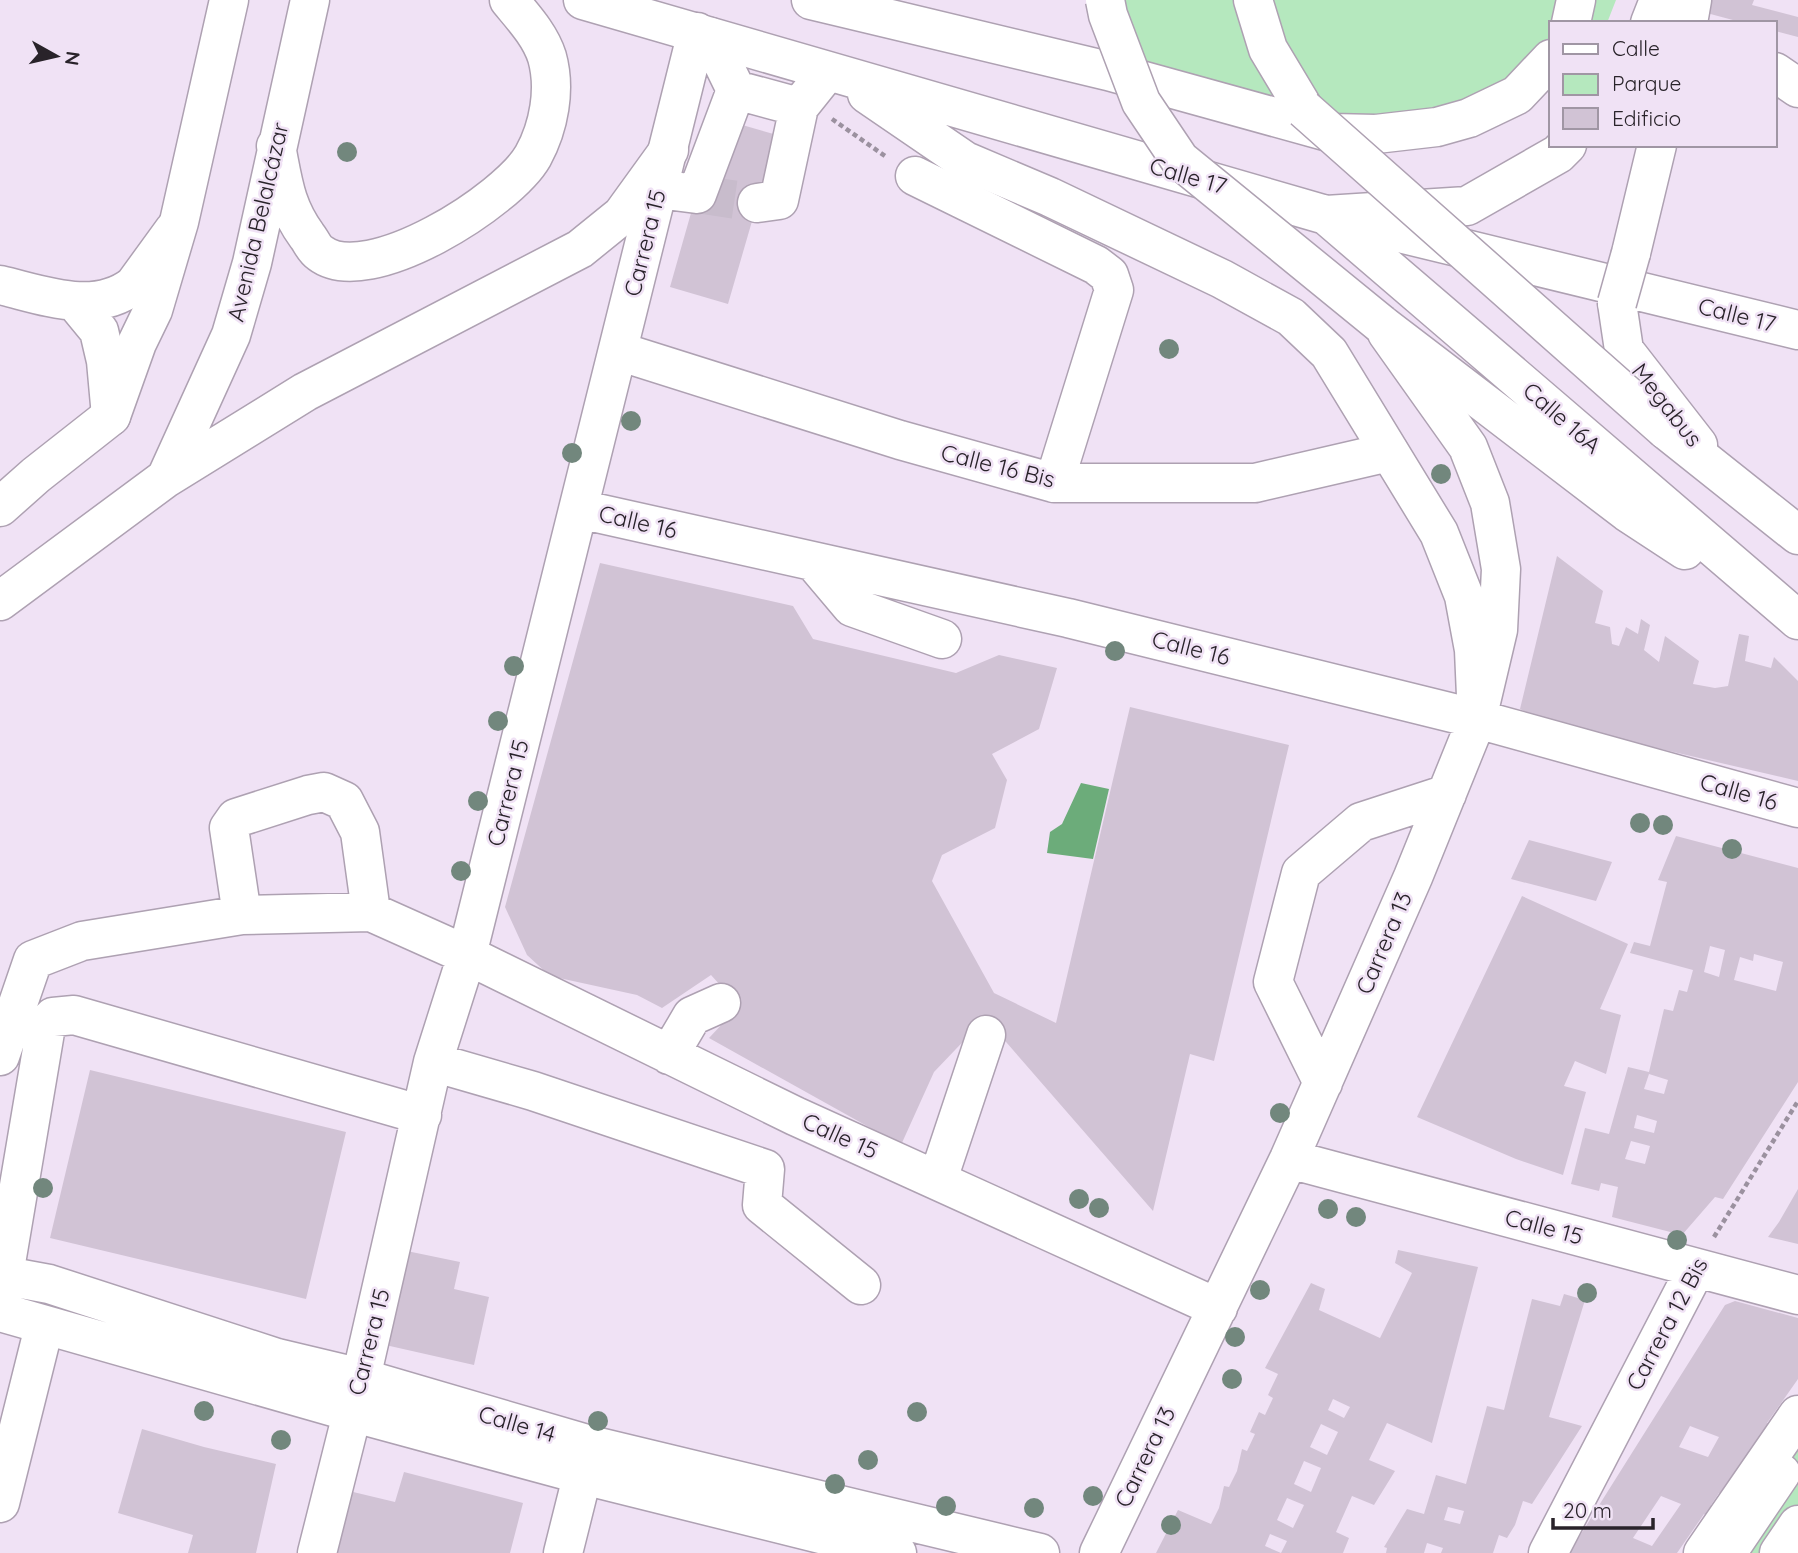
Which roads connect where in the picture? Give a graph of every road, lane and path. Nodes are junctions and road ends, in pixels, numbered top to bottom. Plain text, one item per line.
1 (208, 0) edge
2 (229, 0) edge
3 (310, 0) edge
4 (509, 0) edge
5 (583, 0) edge
6 (811, 0) edge
7 (1105, 0) edge
8 (1253, 0) edge
9 (1576, 0) edge
10 (1692, 0) edge
11 (1665, 16) edge
12 (1571, 21) edge
13 (704, 35) junction
14 (1549, 61) edge
15 (1777, 73) edge
16 (818, 88) junction
17 (1798, 88) edge
18 (736, 90) junction
19 (1318, 121) junction
20 (276, 146) junction
21 (1565, 147) edge
22 (1657, 147) edge
23 (669, 150) junction
24 (915, 176) joint
25 (658, 189) junction
26 (757, 204) tunnel mouth
27 (1326, 215) junction
28 (180, 222) junction
29 (143, 274) junction
30 (0, 285) edge
31 (76, 303) junction
32 (1381, 324) junction
33 (1798, 330) edge
34 (618, 351) junction
35 (111, 416) junction
36 (1389, 452) junction
37 (1715, 467) junction
38 (166, 478) junction
39 (1054, 483) junction
40 (0, 507) edge
41 (579, 509) junction
42 (1798, 535) edge
43 (1798, 550) edge
44 (814, 562) junction
45 (0, 601) edge
46 (1798, 620) edge
47 (1798, 626) edge
48 (942, 639) dead end
49 (1477, 719) junction
50 (1447, 794) junction
51 (1798, 808) edge
52 (371, 912) junction
53 (242, 915) junction
54 (467, 955) junction
55 (721, 1003) dead end
56 (986, 1035) dead end
57 (669, 1055) junction
58 (0, 1056) edge
59 (433, 1062) junction
60 (1323, 1083) junction
61 (1798, 1101) edge
62 (422, 1115) junction
63 (795, 1116) junction
64 (1289, 1159) junction
65 (765, 1170) junction
66 (939, 1179) junction
67 (2, 1262) edge
68 (1696, 1268) junction
69 (861, 1285) dead end
70 (1798, 1295) edge
71 (1218, 1308) junction
72 (0, 1312) edge
73 (0, 1329) edge
74 (41, 1339) junction
75 (221, 1375) junction
76 (356, 1395) junction
77 (1798, 1415) edge
78 (1798, 1448) edge
79 (587, 1460) junction
80 (0, 1503) edge
81 (1798, 1525) edge
82 (859, 1548) edge
83 (317, 1553) edge
84 (562, 1553) edge
85 (897, 1553) edge
86 (1040, 1553) edge
87 (1099, 1553) edge
88 (1548, 1553) edge
89 (1703, 1553) edge
90 (1727, 1553) edge
91 (1779, 1553) edge

1 - 29 main road
2 - 28 main road
3 - 20 main road, Avenida Belalcázar
4 - 20 main road
5 - 13 main road, Calle 17
6 - 19 main road
7 - 32 main road, bridge
8 - 19 main road
9 - 12 main road
10 - 11 main road
13 - 16 main road, Calle 17
13 - 18 main road
13 - 23 main road, Carrera 15
14 - 19 main road
15 - 17 main road
16 - 18 main road
16 - 24 path
16 - 26 main road
16 - 27 main road, Calle 17
16 - 36 main road
18 - 25 main road
19 - 37 main road, bridge
20 - 38 main road, Avenida Belalcázar
21 - 27 main road
22 - 37 main road, Megabus, bridge
23 - 25 main road, Carrera 15
23 - 38 main road
24 - 39 main road
25 - 34 main road, Carrera 15
27 - 33 main road, Calle 17
27 - 46 main road, Calle 16A
28 - 29 main road
28 - 35 main road
29 - 31 main road
30 - 31 main road
31 - 35 main road
32 - 47 main road
32 - 49 main road, Carrera 13
34 - 39 main road, Calle 16 Bis
34 - 41 main road, Carrera 15
35 - 40 main road
36 - 39 main road, Calle 16 Bis
36 - 49 main road
37 - 42 main road
37 - 43 main road, Megabus
38 - 45 main road, Avenida Belalcázar
41 - 44 main road, Calle 16
41 - 54 main road, Carrera 15
44 - 48 main road
44 - 49 main road, Calle 16
49 - 50 main road, Carrera 13
49 - 51 main road, Calle 16
50 - 60 main road, Carrera 13
50 - 60 main road
52 - 53 main road
52 - 53 main road
52 - 54 main road, Calle 15
53 - 58 main road
54 - 57 main road, Calle 15
54 - 59 main road, Carrera 15
55 - 57 main road
56 - 66 main road
57 - 63 main road, Calle 15
59 - 62 main road, Carrera 15
59 - 65 main road
60 - 64 main road, Carrera 13
61 - 68 path, Carrera 12 Bis
62 - 67 main road
62 - 76 main road, Carrera 15
63 - 65 main road
63 - 66 main road, Calle 15
64 - 68 main road, Calle 15
64 - 71 main road, Carrera 13
65 - 69 main road
66 - 71 main road, Calle 15
67 - 76 main road, Calle 14
68 - 70 main road, Calle 15
68 - 88 main road, Carrera 12 Bis
71 - 87 main road, Carrera 13
72 - 75 main road, Calle 14
73 - 74 main road
74 - 75 main road
74 - 80 main road
75 - 76 main road, Calle 14
76 - 79 main road, Calle 14
76 - 83 main road, Carrera 15
77 - 89 main road
78 - 90 main road
79 - 82 main road, Calle 14
79 - 84 main road
79 - 86 main road, Calle 14
81 - 91 main road
82 - 85 main road, Calle 14

